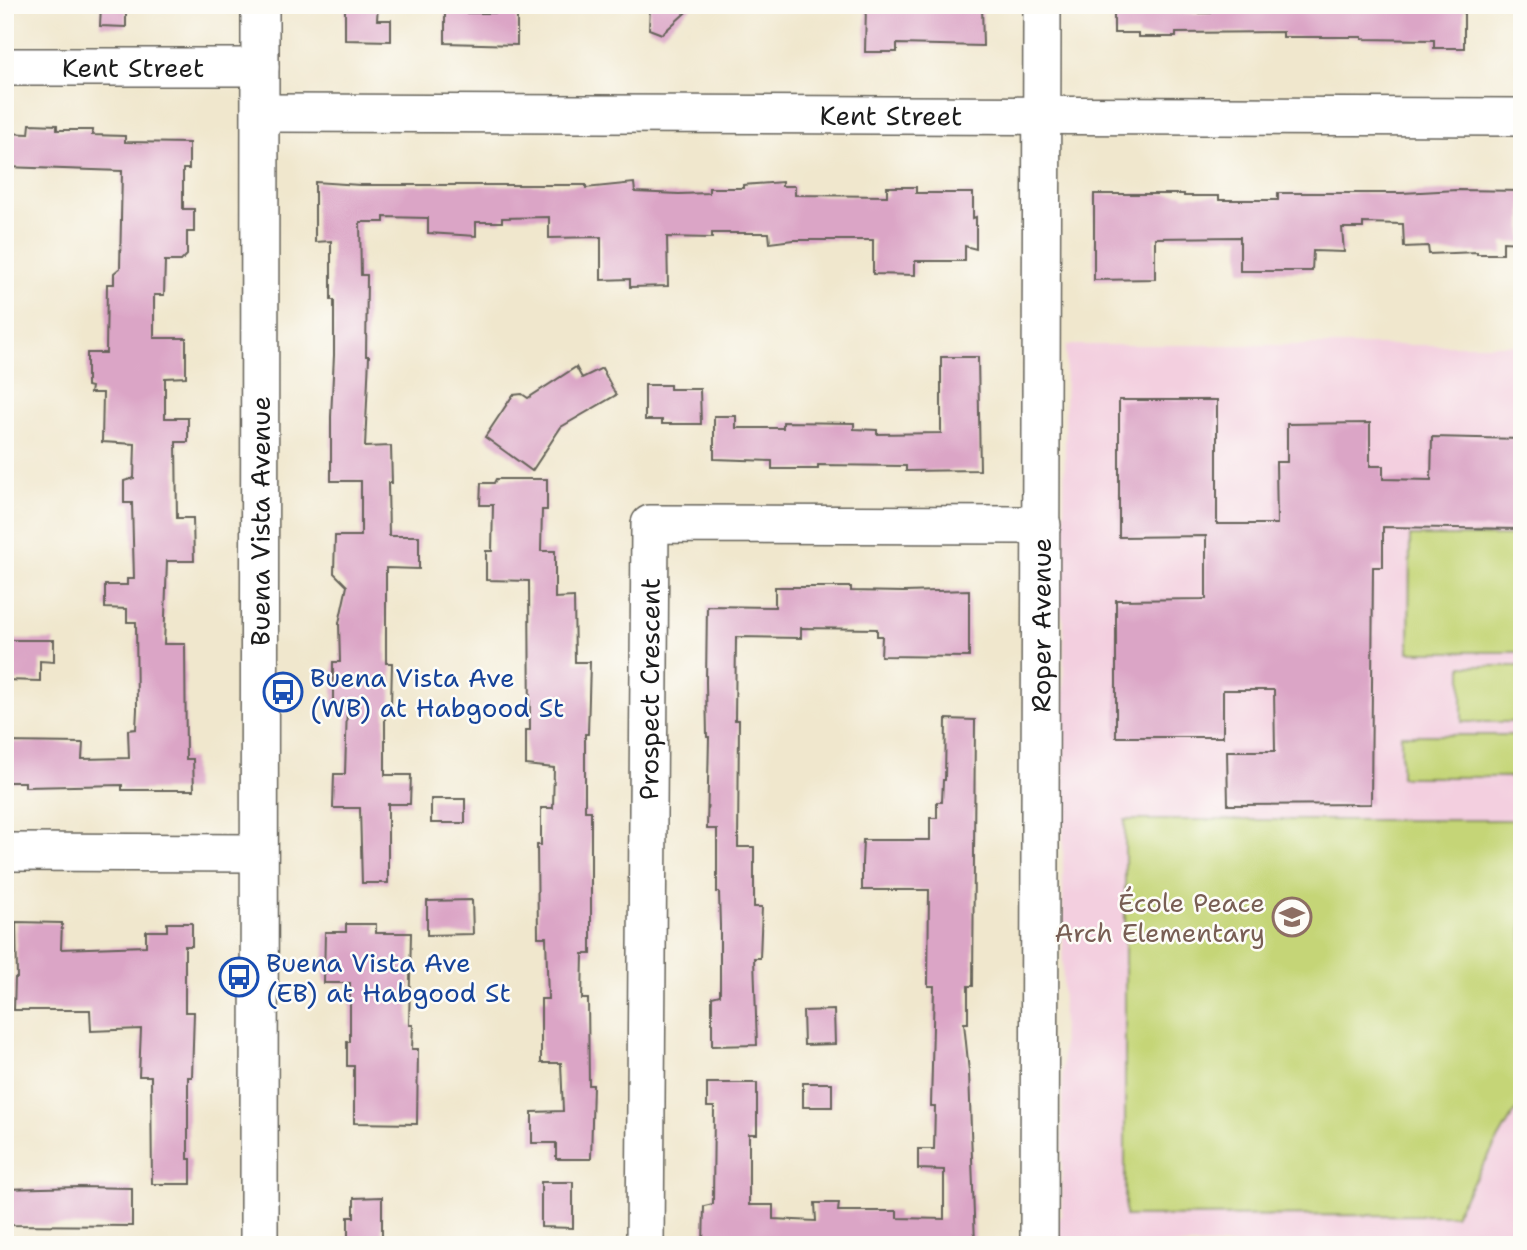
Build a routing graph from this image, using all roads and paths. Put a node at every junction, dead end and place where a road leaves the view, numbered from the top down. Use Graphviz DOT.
graph roads {
  1 [pos="260,5"];
  2 [pos="1042,5"];
  3 [pos="5,67"];
  4 [pos="260,67"];
  5 [pos="261,113"];
  6 [pos="1041,116"];
  7 [pos="1522,117"];
  8 [pos="1042,525"];
  9 [pos="5,852"];
  10 [pos="258,853"];
  11 [pos="258,1245"];
  12 [pos="645,1245"];
  13 [pos="1039,1245"];
  1 -- 4 [label="street, Buena Vista Avenue"];
  2 -- 6 [label="street, Roper Avenue"];
  3 -- 4 [label="street, Kent Street"];
  4 -- 5 [label="street, Buena Vista Avenue"];
  5 -- 6 [label="street, Kent Street"];
  5 -- 10 [label="street, Buena Vista Avenue"];
  6 -- 7 [label="street, Kent Street"];
  6 -- 8 [label="street, Roper Avenue"];
  8 -- 12 [label="street, Prospect Crescent"];
  8 -- 13 [label="street, Roper Avenue"];
  9 -- 10 [label="street"];
  10 -- 11 [label="street, Buena Vista Avenue"];
}
